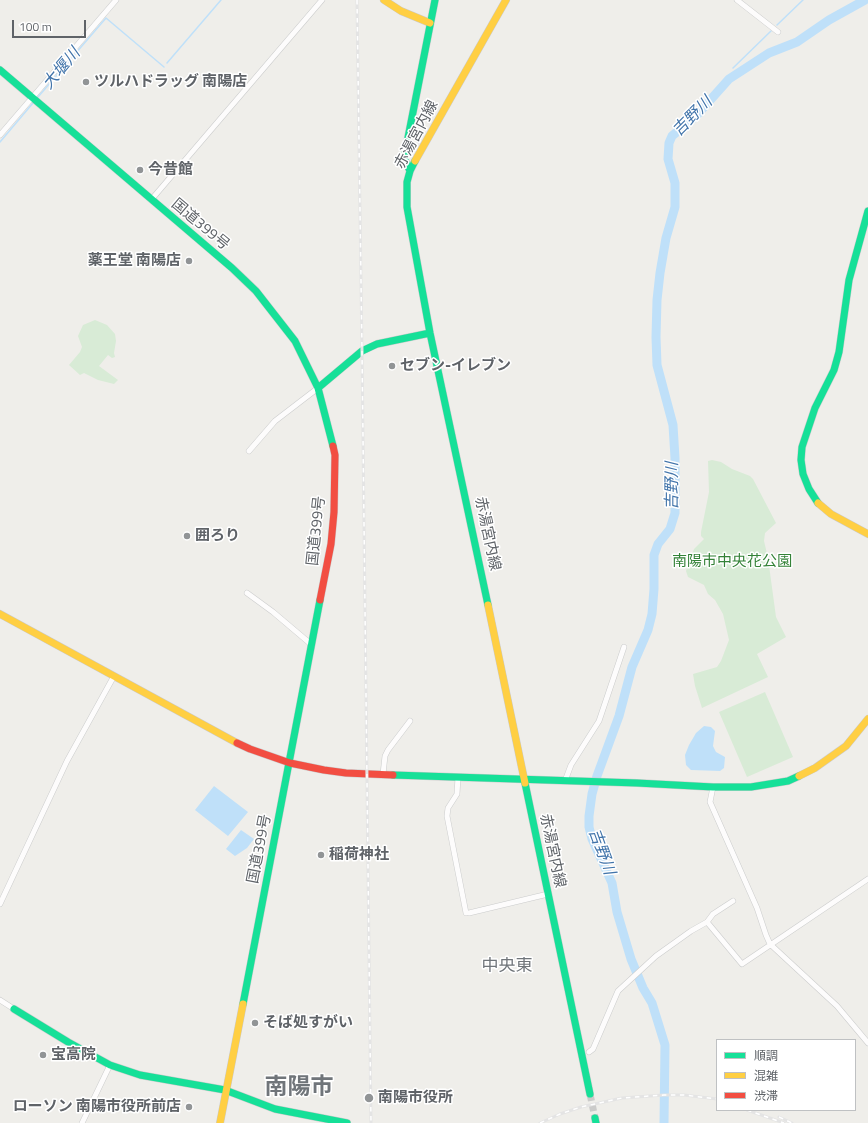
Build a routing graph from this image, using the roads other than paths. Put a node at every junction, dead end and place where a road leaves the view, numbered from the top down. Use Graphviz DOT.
graph roads {
  1 [pos="116,0"];
  2 [pos="322,0"];
  3 [pos="384,0"];
  4 [pos="435,0"];
  5 [pos="506,0"];
  6 [pos="737,0"];
  7 [pos="430,23"];
  8 [pos="778,32"];
  9 [pos="0,70"];
  10 [pos="33,97"];
  11 [pos="0,135"];
  12 [pos="410,171"];
  13 [pos="151,200"];
  14 [pos="868,211"];
  15 [pos="430,333"];
  16 [pos="318,388"];
  17 [pos="248,452"];
  18 [pos="868,534"];
  19 [pos="247,593"];
  20 [pos="0,614"];
  21 [pos="312,645"];
  22 [pos="624,647"];
  23 [pos="114,676"];
  24 [pos="868,719"];
  25 [pos="410,721"];
  26 [pos="290,763"];
  27 [pos="384,774"];
  28 [pos="458,777"];
  29 [pos="524,779"];
  30 [pos="566,781"];
  31 [pos="713,787"];
  32 [pos="868,879"];
  33 [pos="548,894"];
  34 [pos="733,901"];
  35 [pos="0,904"];
  36 [pos="707,922"];
  37 [pos="770,944"];
  38 [pos="0,1000"];
  39 [pos="14,1009"];
  40 [pos="868,1043"];
  41 [pos="589,1052"];
  42 [pos="110,1065"];
  43 [pos="225,1090"];
  44 [pos="590,1094"];
  45 [pos="82,1123"];
  46 [pos="220,1123"];
  47 [pos="347,1123"];
  1 -- 10 [label="street"];
  2 -- 13 [label="street"];
  3 -- 7 [label="main road"];
  4 -- 7 [label="main road"];
  5 -- 12 [label="main road, 赤湯宮内線"];
  6 -- 8 [label="street"];
  7 -- 12 [label="main road"];
  9 -- 10 [label="main road, 国道399号"];
  10 -- 11 [label="street"];
  10 -- 13 [label="main road, 国道399号"];
  12 -- 15 [label="main road, 赤湯宮内線"];
  13 -- 16 [label="main road, 国道399号"];
  14 -- 18 [label="main road"];
  15 -- 16 [label="main road"];
  15 -- 29 [label="main road, 赤湯宮内線"];
  16 -- 17 [label="street"];
  16 -- 21 [label="main road, 国道399号"];
  19 -- 21 [label="street"];
  20 -- 23 [label="main road"];
  21 -- 26 [label="main road, 国道399号"];
  22 -- 30 [label="street"];
  23 -- 26 [label="main road"];
  23 -- 35 [label="street"];
  24 -- 31 [label="main road"];
  25 -- 27 [label="street"];
  26 -- 27 [label="main road"];
  26 -- 43 [label="main road, 国道399号"];
  27 -- 28 [label="main road"];
  28 -- 29 [label="main road"];
  28 -- 33 [label="street"];
  29 -- 30 [label="main road"];
  29 -- 33 [label="main road, 赤湯宮内線"];
  30 -- 31 [label="main road"];
  31 -- 37 [label="street"];
  32 -- 37 [label="street"];
  33 -- 44 [label="main road, 赤湯宮内線"];
  34 -- 36 [label="street"];
  36 -- 37 [label="street"];
  36 -- 41 [label="street"];
  37 -- 40 [label="street"];
  38 -- 39 [label="street"];
  39 -- 42 [label="main road"];
  42 -- 43 [label="main road"];
  42 -- 45 [label="street"];
  43 -- 46 [label="main road, 国道399号"];
  43 -- 47 [label="main road"];
}
